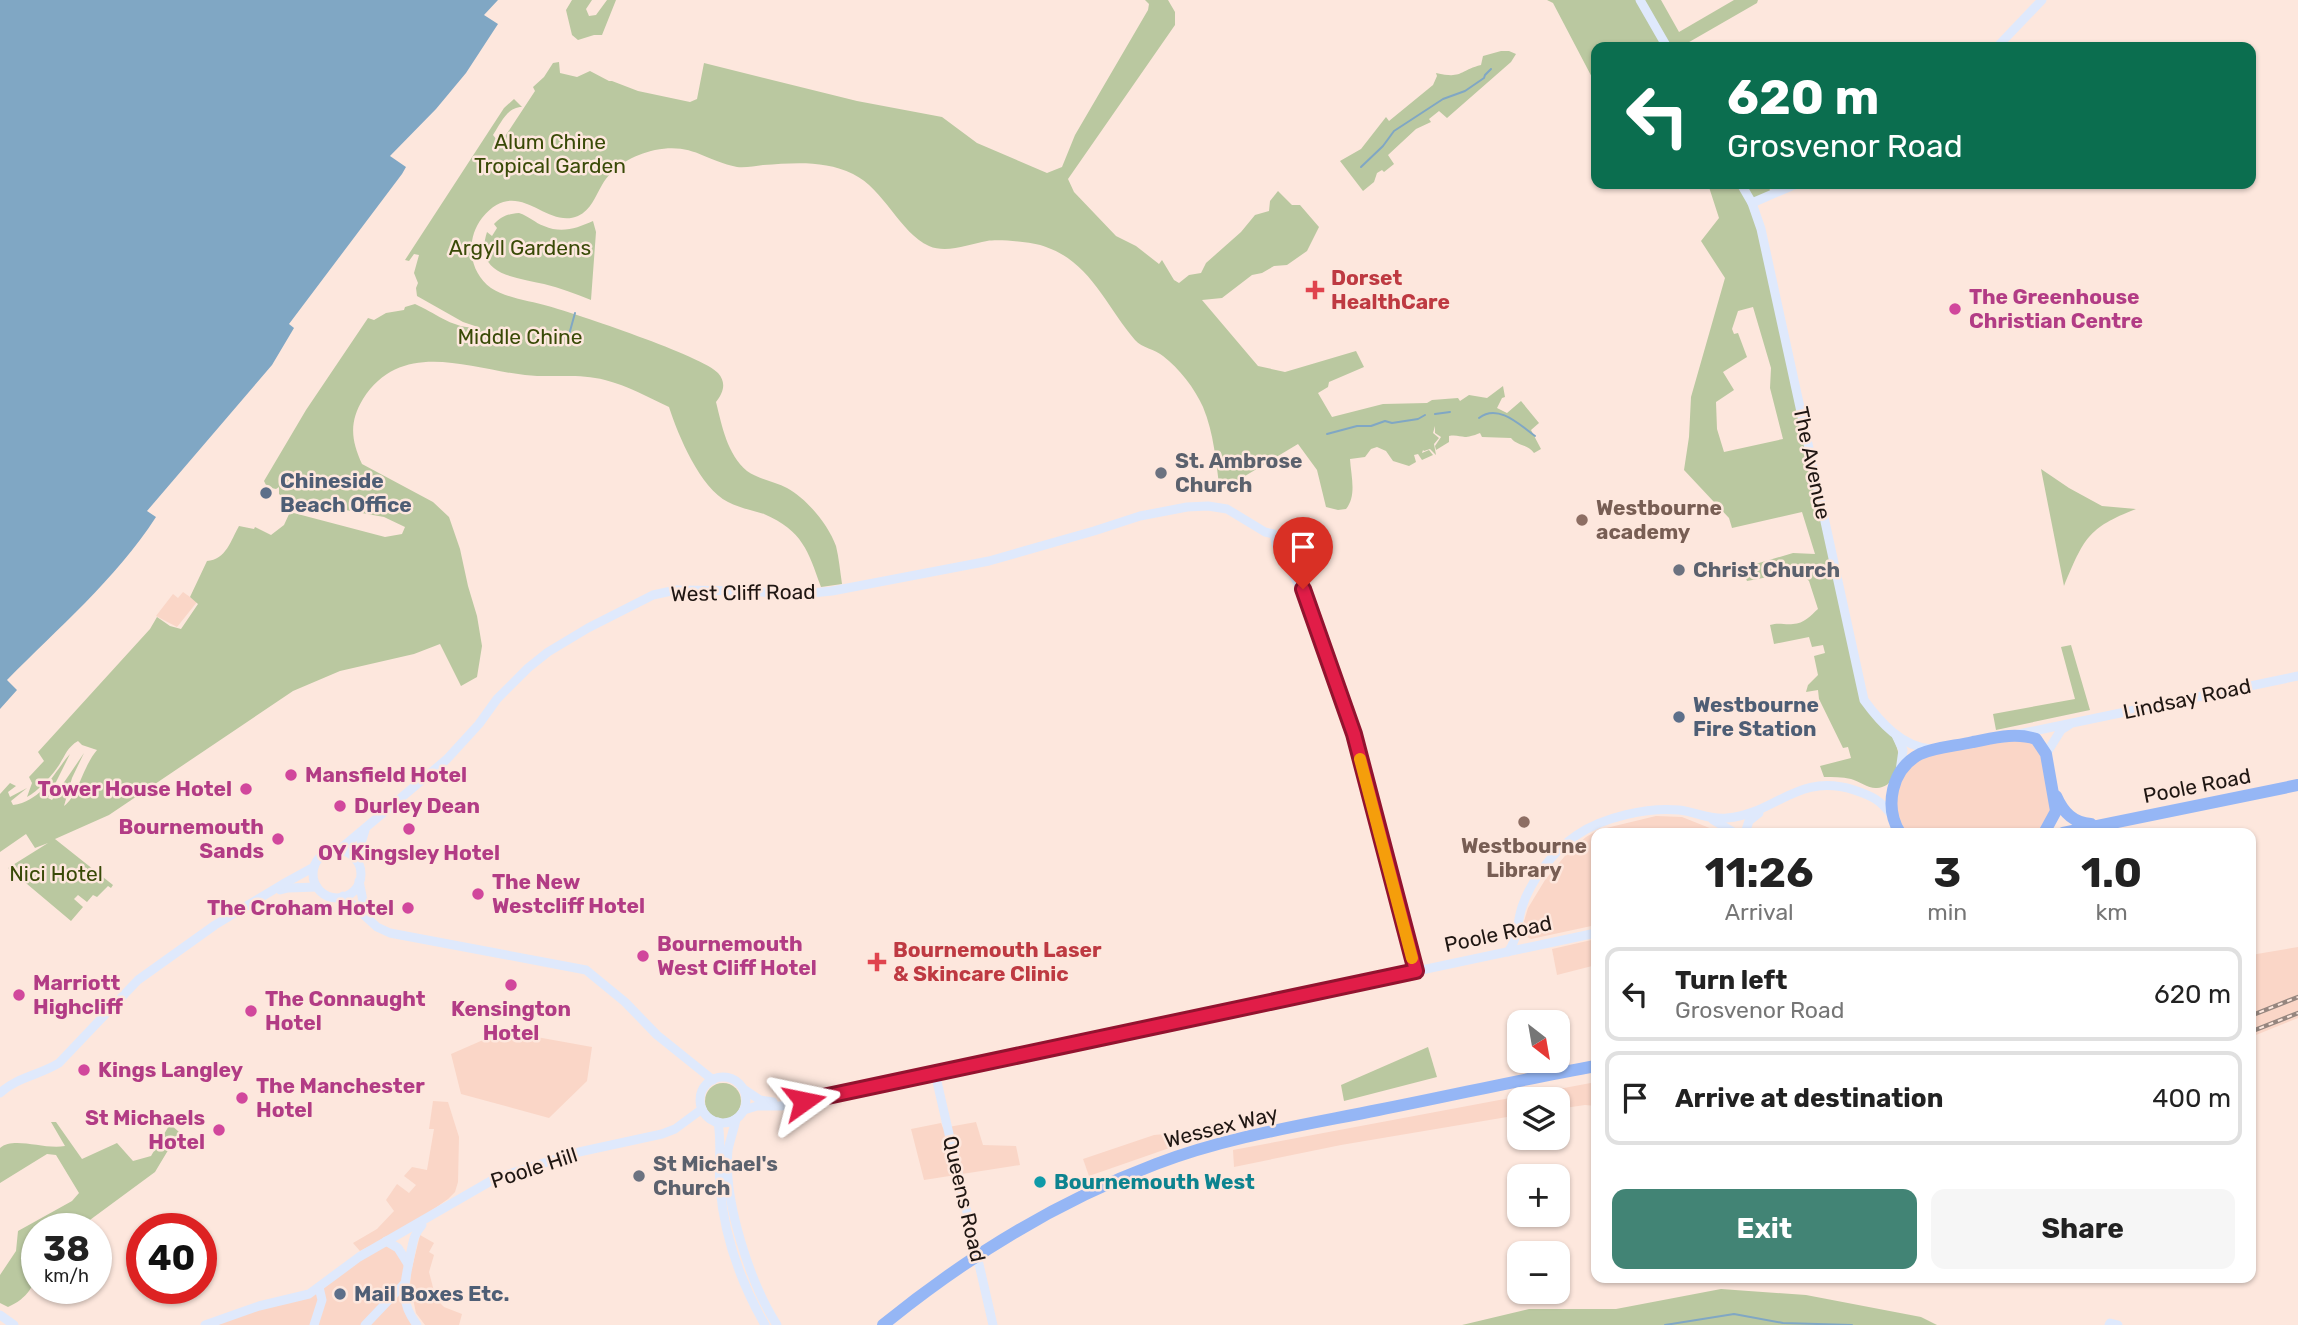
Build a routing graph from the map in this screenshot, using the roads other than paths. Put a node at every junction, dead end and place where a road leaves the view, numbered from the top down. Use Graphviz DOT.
graph roads {
  1 [pos="1640,0"];
  2 [pos="2042,0"];
  3 [pos="1664,42"];
  4 [pos="2002,42"];
  5 [pos="1744,189"];
  6 [pos="1785,189"];
  7 [pos="1752,204"];
  8 [pos="2298,676"];
  9 [pos="2077,722"];
  10 [pos="1895,733"];
  11 [pos="2018,734"];
  12 [pos="1936,749"];
  13 [pos="2046,754"];
  14 [pos="1898,778"];
  15 [pos="2298,785"];
  16 [pos="2053,789"];
  17 [pos="1875,797"];
  18 [pos="1772,804"];
  19 [pos="1892,816"];
  20 [pos="1708,817"];
  21 [pos="2104,825"];
  22 [pos="1727,828"];
  23 [pos="1747,828"];
  24 [pos="1898,828"];
  25 [pos="2047,828"];
  26 [pos="2089,828"];
  27 [pos="365,829"];
  28 [pos="339,850"];
  29 [pos="356,860"];
  30 [pos="314,867"];
  31 [pos="359,881"];
  32 [pos="317,887"];
  33 [pos="262,895"];
  34 [pos="342,896"];
  35 [pos="366,916"];
  36 [pos="1517,927"];
  37 [pos="1591,934"];
  38 [pos="1535,946"];
  39 [pos="1508,952"];
  40 [pos="1416,971"];
  41 [pos="1591,1067"];
  42 [pos="935,1073"];
  43 [pos="713,1080"];
  44 [pos="742,1087"];
  45 [pos="0,1093"];
  46 [pos="792,1103"];
  47 [pos="702,1108"];
  48 [pos="744,1110"];
  49 [pos="736,1119"];
  50 [pos="718,1122"];
  51 [pos="431,1217"];
  52 [pos="402,1234"];
  53 [pos="386,1241"];
  54 [pos="412,1242"];
  55 [pos="405,1259"];
  56 [pos="404,1284"];
  57 [pos="319,1287"];
  58 [pos="0,1315"];
  59 [pos="887,1321"];
  60 [pos="14,1325"];
  61 [pos="205,1325"];
  62 [pos="314,1325"];
  63 [pos="365,1325"];
  64 [pos="417,1325"];
  65 [pos="765,1325"];
  66 [pos="777,1325"];
  67 [pos="876,1325"];
  68 [pos="993,1325"];
  1 -- 3 [label="street"];
  2 -- 4 [label="street"];
  5 -- 7 [label="street, The Avenue"];
  6 -- 7 [label="street"];
  7 -- 10 [label="street, The Avenue"];
  8 -- 9 [label="street, Lindsay Road"];
  9 -- 11 [label="street, Lindsay Road"];
  9 -- 13 [label="street"];
  10 -- 12 [label="street, The Avenue"];
  10 -- 14 [label="street"];
  11 -- 12 [label="highway"];
  11 -- 13 [label="highway"];
  12 -- 14 [label="highway"];
  13 -- 16 [label="highway"];
  14 -- 17 [label="street"];
  14 -- 19 [label="highway"];
  15 -- 21 [label="highway, Poole Road"];
  16 -- 21 [label="highway, Poole Road"];
  16 -- 25 [label="highway"];
  17 -- 18 [label="street"];
  17 -- 19 [label="street"];
  18 -- 20 [label="street"];
  18 -- 23 [label="street"];
  19 -- 24 [label="highway"];
  20 -- 22 [label="street"];
  20 -- 36 [label="street"];
  21 -- 26 [label="highway, Poole Road"];
  27 -- 28 [label="street, West Cliff Road"];
  27 -- 29 [label="street"];
  27 -- 40 [label="street, West Cliff Road"];
  28 -- 29 [label="street"];
  28 -- 30 [label="street"];
  29 -- 31 [label="street"];
  30 -- 32 [label="street"];
  30 -- 33 [label="street"];
  31 -- 34 [label="street"];
  31 -- 35 [label="street"];
  32 -- 33 [label="street"];
  32 -- 34 [label="street"];
  33 -- 45 [label="street"];
  34 -- 35 [label="street"];
  35 -- 43 [label="street"];
  36 -- 38 [label="street"];
  36 -- 39 [label="street"];
  37 -- 38 [label="street, Poole Road"];
  38 -- 39 [label="street, Poole Road"];
  39 -- 40 [label="street, Poole Road"];
  40 -- 42 [label="street, Poole Road"];
  41 -- 59 [label="highway, Wessex Way"];
  42 -- 46 [label="street, Poole Road"];
  42 -- 68 [label="street, Queens Road"];
  43 -- 44 [label="street"];
  43 -- 47 [label="street"];
  44 -- 46 [label="street, Poole Road"];
  44 -- 48 [label="street"];
  46 -- 48 [label="street, Poole Road"];
  47 -- 50 [label="street"];
  47 -- 51 [label="street, Poole Hill"];
  48 -- 49 [label="street"];
  49 -- 50 [label="street"];
  49 -- 66 [label="street"];
  50 -- 65 [label="street"];
  51 -- 52 [label="street, Poole Hill"];
  51 -- 54 [label="street"];
  52 -- 53 [label="street, Poole Hill"];
  52 -- 54 [label="street"];
  52 -- 55 [label="street"];
  53 -- 55 [label="street"];
  53 -- 57 [label="street, Poole Hill"];
  54 -- 55 [label="street"];
  55 -- 56 [label="street"];
  56 -- 63 [label="street"];
  56 -- 64 [label="street"];
  57 -- 61 [label="street, Poole Hill"];
  57 -- 62 [label="street"];
  58 -- 60 [label="street"];
  59 -- 67 [label="highway, Wessex Way"];
}
